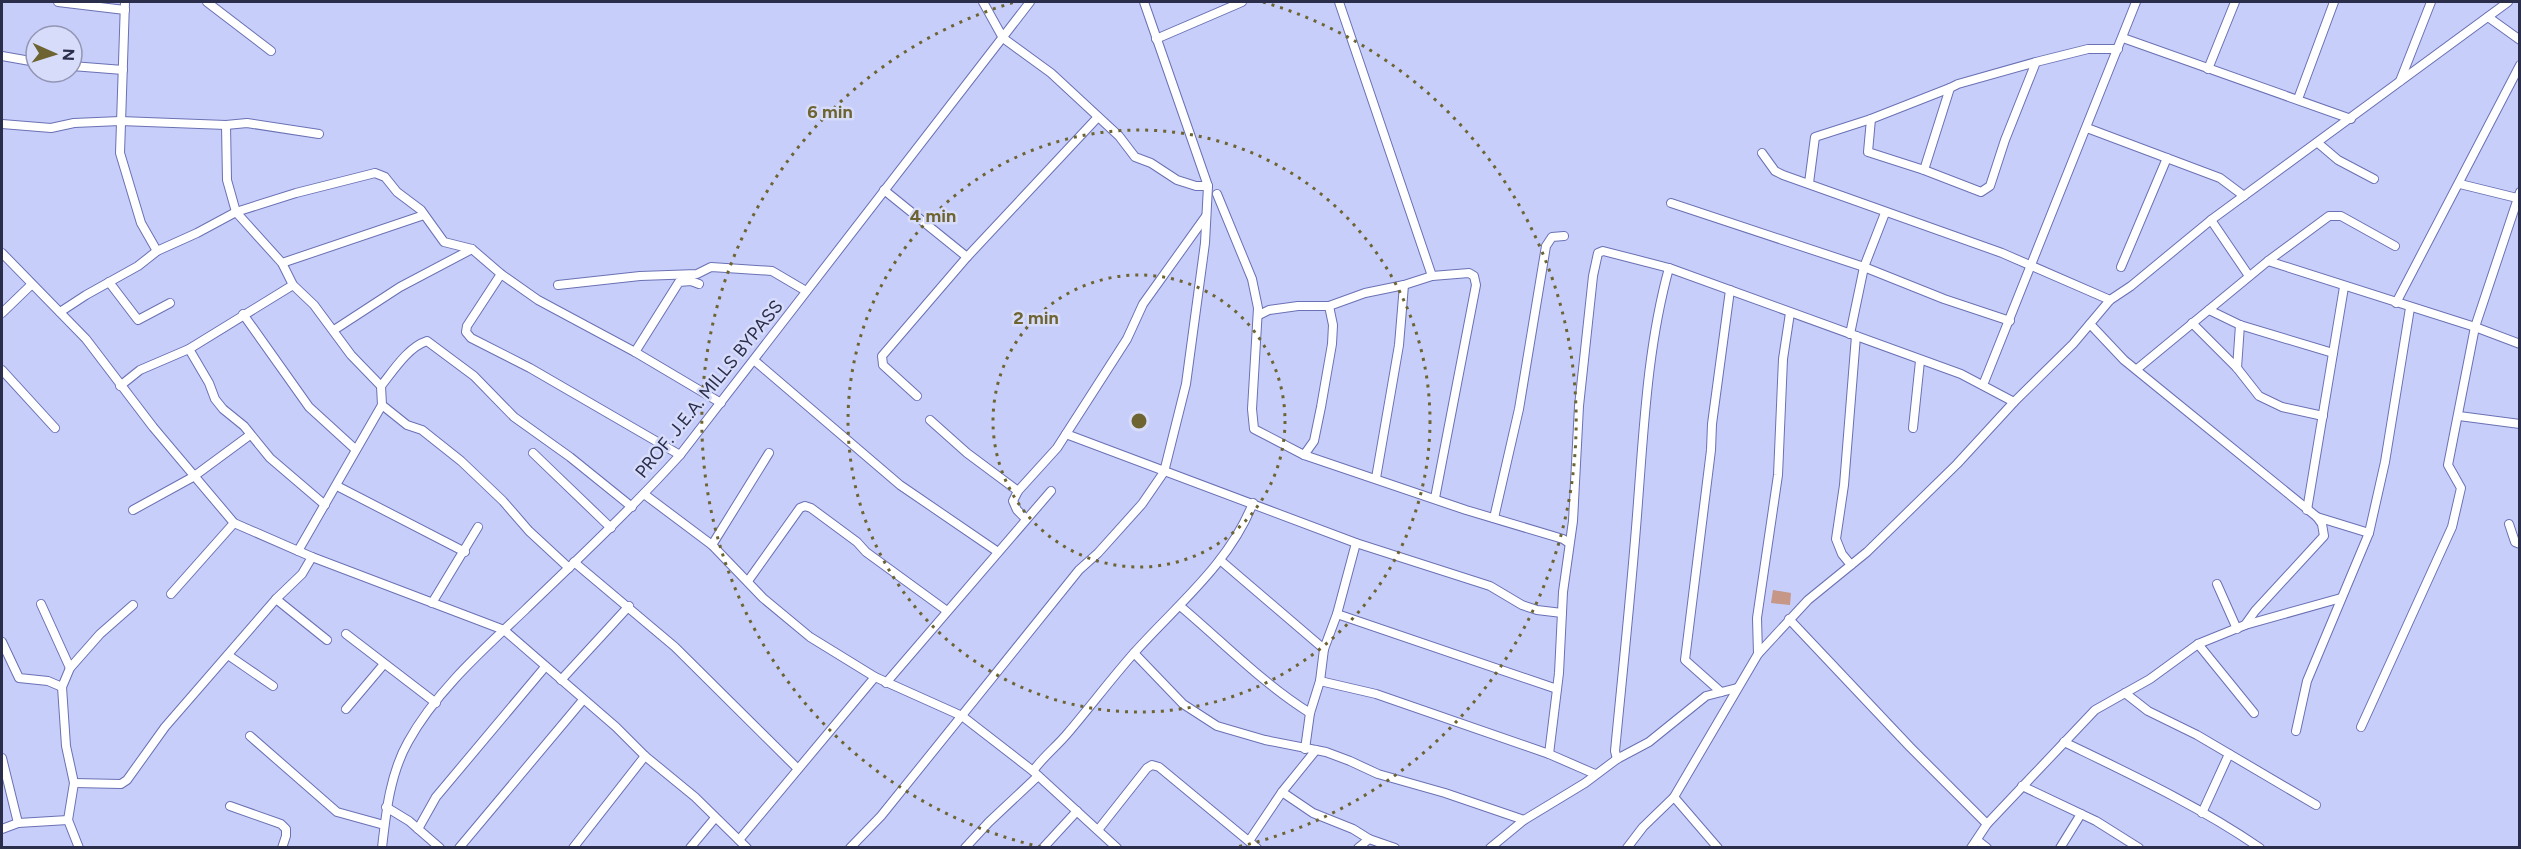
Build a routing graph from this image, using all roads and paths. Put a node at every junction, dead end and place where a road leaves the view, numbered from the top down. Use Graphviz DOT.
graph roads {
  1 [pos="58,2"];
  2 [pos="207,2"];
  3 [pos="982,2"];
  4 [pos="1030,2"];
  5 [pos="1144,2"];
  6 [pos="1242,2"];
  7 [pos="1339,2"];
  8 [pos="2136,2"];
  9 [pos="2235,2"];
  10 [pos="2334,2"];
  11 [pos="2431,2"];
  12 [pos="2508,2"];
  13 [pos="125,6"];
  14 [pos="2488,17"];
  15 [pos="1003,38"];
  16 [pos="2123,38"];
  17 [pos="1155,39"];
  18 [pos="2520,40"];
  19 [pos="2118,49"];
  20 [pos="271,51"];
  21 [pos="2,56"];
  22 [pos="24,60"];
  23 [pos="2036,62"];
  24 [pos="2520,65"];
  25 [pos="84,67"];
  26 [pos="2208,69"];
  27 [pos="123,70"];
  28 [pos="2400,81"];
  29 [pos="1950,88"];
  30 [pos="2298,99"];
  31 [pos="1098,117"];
  32 [pos="1871,119"];
  33 [pos="2351,119"];
  34 [pos="120,122"];
  35 [pos="2,124"];
  36 [pos="226,125"];
  37 [pos="2087,128"];
  38 [pos="320,134"];
  39 [pos="2318,143"];
  40 [pos="1762,153"];
  41 [pos="2167,158"];
  42 [pos="1924,170"];
  43 [pos="2374,179"];
  44 [pos="1809,183"];
  45 [pos="2460,184"];
  46 [pos="1208,186"];
  47 [pos="884,190"];
  48 [pos="1217,194"];
  49 [pos="2518,195"];
  50 [pos="2244,196"];
  51 [pos="1671,203"];
  52 [pos="236,212"];
  53 [pos="1885,213"];
  54 [pos="424,215"];
  55 [pos="1207,215"];
  56 [pos="2211,220"];
  57 [pos="1564,237"];
  58 [pos="2395,246"];
  59 [pos="472,249"];
  60 [pos="157,251"];
  61 [pos="2,253"];
  62 [pos="968,257"];
  63 [pos="2268,261"];
  64 [pos="282,263"];
  65 [pos="2031,265"];
  66 [pos="1864,267"];
  67 [pos="2121,267"];
  68 [pos="1669,268"];
  69 [pos="501,274"];
  70 [pos="1432,276"];
  71 [pos="2249,276"];
  72 [pos="109,282"];
  73 [pos="699,284"];
  74 [pos="31,285"];
  75 [pos="293,285"];
  76 [pos="558,285"];
  77 [pos="1404,285"];
  78 [pos="2344,287"];
  79 [pos="1730,290"];
  80 [pos="806,291"];
  81 [pos="2110,300"];
  82 [pos="171,303"];
  83 [pos="2396,303"];
  84 [pos="1329,306"];
  85 [pos="2410,308"];
  86 [pos="2209,310"];
  87 [pos="60,312"];
  88 [pos="2,313"];
  89 [pos="1790,313"];
  90 [pos="243,314"];
  91 [pos="1259,315"];
  92 [pos="2010,321"];
  93 [pos="2193,323"];
  94 [pos="2090,324"];
  95 [pos="2240,325"];
  96 [pos="2475,327"];
  97 [pos="334,330"];
  98 [pos="1853,335"];
  99 [pos="2520,344"];
  100 [pos="189,349"];
  101 [pos="635,352"];
  102 [pos="2332,352"];
  103 [pos="755,360"];
  104 [pos="1920,361"];
  105 [pos="2237,368"];
  106 [pos="2137,369"];
  107 [pos="2,370"];
  108 [pos="120,386"];
  109 [pos="381,386"];
  110 [pos="1983,386"];
  111 [pos="917,396"];
  112 [pos="2014,402"];
  113 [pos="721,403"];
  114 [pos="382,405"];
  115 [pos="2323,416"];
  116 [pos="2459,416"];
  117 [pos="930,420"];
  118 [pos="2520,424"];
  119 [pos="55,428"];
  120 [pos="1913,428"];
  121 [pos="1066,434"];
  122 [pos="250,435"];
  123 [pos="355,449"];
  124 [pos="534,453"];
  125 [pos="769,453"];
  126 [pos="680,455"];
  127 [pos="1304,455"];
  128 [pos="1164,472"];
  129 [pos="192,477"];
  130 [pos="1376,478"];
  131 [pos="337,486"];
  132 [pos="1018,491"];
  133 [pos="1051,491"];
  134 [pos="644,494"];
  135 [pos="1435,498"];
  136 [pos="1253,503"];
  137 [pos="325,505"];
  138 [pos="632,507"];
  139 [pos="133,510"];
  140 [pos="2307,510"];
  141 [pos="2317,517"];
  142 [pos="1494,518"];
  143 [pos="1026,519"];
  144 [pos="234,524"];
  145 [pos="2509,524"];
  146 [pos="478,527"];
  147 [pos="611,528"];
  148 [pos="2369,532"];
  149 [pos="1356,543"];
  150 [pos="1569,543"];
  151 [pos="2520,544"];
  152 [pos="712,545"];
  153 [pos="298,551"];
  154 [pos="465,552"];
  155 [pos="998,552"];
  156 [pos="312,557"];
  157 [pos="1220,560"];
  158 [pos="572,565"];
  159 [pos="1851,565"];
  160 [pos="748,581"];
  161 [pos="2217,584"];
  162 [pos="171,594"];
  163 [pos="2341,598"];
  164 [pos="276,599"];
  165 [pos="432,603"];
  166 [pos="40,604"];
  167 [pos="133,605"];
  168 [pos="629,606"];
  169 [pos="1180,606"];
  170 [pos="947,610"];
  171 [pos="1562,612"];
  172 [pos="1337,614"];
  173 [pos="1789,619"];
  174 [pos="2246,625"];
  175 [pos="2237,629"];
  176 [pos="504,630"];
  177 [pos="346,634"];
  178 [pos="327,640"];
  179 [pos="2,642"];
  180 [pos="2198,644"];
  181 [pos="1324,649"];
  182 [pos="1134,653"];
  183 [pos="1758,654"];
  184 [pos="228,655"];
  185 [pos="384,664"];
  186 [pos="545,667"];
  187 [pos="70,668"];
  188 [pos="875,677"];
  189 [pos="561,681"];
  190 [pos="1320,681"];
  191 [pos="886,683"];
  192 [pos="273,686"];
  193 [pos="62,687"];
  194 [pos="1737,688"];
  195 [pos="1557,689"];
  196 [pos="1721,692"];
  197 [pos="2126,693"];
  198 [pos="583,700"];
  199 [pos="436,702"];
  200 [pos="346,709"];
  201 [pos="1310,713"];
  202 [pos="2254,713"];
  203 [pos="962,716"];
  204 [pos="2361,727"];
  205 [pos="2296,731"];
  206 [pos="250,736"];
  207 [pos="2064,742"];
  208 [pos="1305,749"];
  209 [pos="1316,750"];
  210 [pos="1549,754"];
  211 [pos="2229,754"];
  212 [pos="645,756"];
  213 [pos="2,758"];
  214 [pos="1617,759"];
  215 [pos="798,769"];
  216 [pos="1036,774"];
  217 [pos="1595,774"];
  218 [pos="74,783"];
  219 [pos="2022,786"];
  220 [pos="1281,792"];
  221 [pos="1674,797"];
  222 [pos="2316,805"];
  223 [pos="230,806"];
  224 [pos="386,807"];
  225 [pos="1077,811"];
  226 [pos="2202,813"];
  227 [pos="2081,814"];
  228 [pos="715,818"];
  229 [pos="68,820"];
  230 [pos="1524,820"];
  231 [pos="18,823"];
  232 [pos="1987,824"];
  233 [pos="384,825"];
  234 [pos="2,829"];
  235 [pos="418,829"];
  236 [pos="1098,830"];
  237 [pos="1369,839"];
  238 [pos="738,840"];
  239 [pos="1249,841"];
  240 [pos="1978,841"];
  241 [pos="78,848"];
  242 [pos="282,848"];
  243 [pos="382,848"];
  244 [pos="440,848"];
  245 [pos="459,848"];
  246 [pos="573,848"];
  247 [pos="690,848"];
  248 [pos="747,848"];
  249 [pos="850,848"];
  250 [pos="965,848"];
  251 [pos="1043,848"];
  252 [pos="1117,848"];
  253 [pos="1257,848"];
  254 [pos="1358,848"];
  255 [pos="1395,848"];
  256 [pos="1490,848"];
  257 [pos="1627,848"];
  258 [pos="1719,848"];
  259 [pos="1971,848"];
  260 [pos="1987,848"];
  261 [pos="2060,848"];
  262 [pos="2139,848"];
  263 [pos="2260,848"];
  1 -- 13 [label="street"];
  2 -- 20 [label="street"];
  3 -- 15 [label="street"];
  4 -- 15 [label="street, PROF. J.E.A. MILLS BYPASS"];
  5 -- 17 [label="street"];
  6 -- 17 [label="street"];
  7 -- 70 [label="street"];
  8 -- 16 [label="street"];
  9 -- 26 [label="street"];
  10 -- 30 [label="street"];
  11 -- 28 [label="street"];
  12 -- 14 [label="street"];
  13 -- 27 [label="street"];
  14 -- 18 [label="street"];
  14 -- 28 [label="street"];
  15 -- 31 [label="street"];
  15 -- 47 [label="street, PROF. J.E.A. MILLS BYPASS"];
  16 -- 19 [label="street"];
  16 -- 26 [label="street"];
  17 -- 46 [label="street"];
  19 -- 23 [label="street"];
  19 -- 37 [label="street"];
  21 -- 22 [label="street"];
  23 -- 29 [label="street"];
  23 -- 42 [label="street"];
  24 -- 45 [label="street"];
  25 -- 27 [label="street"];
  26 -- 30 [label="street"];
  27 -- 34 [label="street"];
  28 -- 33 [label="street"];
  29 -- 32 [label="street"];
  29 -- 42 [label="street"];
  30 -- 33 [label="street"];
  31 -- 46 [label="street"];
  31 -- 62 [label="street"];
  32 -- 42 [label="street"];
  32 -- 44 [label="street"];
  33 -- 39 [label="street"];
  34 -- 35 [label="street"];
  34 -- 36 [label="street"];
  34 -- 60 [label="street"];
  36 -- 38 [label="street"];
  36 -- 52 [label="street"];
  37 -- 41 [label="street"];
  37 -- 65 [label="street"];
  39 -- 43 [label="street"];
  39 -- 50 [label="street"];
  40 -- 44 [label="street"];
  41 -- 50 [label="street"];
  41 -- 67 [label="street"];
  44 -- 53 [label="street"];
  45 -- 49 [label="street"];
  45 -- 83 [label="street"];
  46 -- 55 [label="street"];
  47 -- 62 [label="street"];
  47 -- 80 [label="street, PROF. J.E.A. MILLS BYPASS"];
  48 -- 91 [label="street"];
  49 -- 96 [label="street"];
  50 -- 56 [label="street"];
  51 -- 66 [label="street"];
  52 -- 54 [label="street"];
  52 -- 60 [label="street"];
  52 -- 64 [label="street"];
  53 -- 65 [label="street"];
  53 -- 66 [label="street"];
  54 -- 59 [label="street"];
  54 -- 64 [label="street"];
  55 -- 121 [label="street"];
  55 -- 128 [label="street"];
  56 -- 71 [label="street"];
  56 -- 81 [label="street"];
  57 -- 142 [label="street"];
  58 -- 63 [label="street"];
  59 -- 69 [label="street"];
  59 -- 97 [label="street"];
  60 -- 72 [label="street"];
  61 -- 74 [label="street"];
  62 -- 111 [label="street"];
  63 -- 71 [label="street"];
  63 -- 78 [label="street"];
  64 -- 75 [label="street"];
  65 -- 81 [label="street"];
  65 -- 92 [label="street"];
  66 -- 92 [label="street"];
  66 -- 98 [label="street"];
  68 -- 79 [label="street"];
  68 -- 150 [label="street"];
  68 -- 214 [label="street"];
  69 -- 101 [label="street"];
  69 -- 126 [label="street"];
  70 -- 77 [label="street"];
  70 -- 135 [label="street"];
  71 -- 86 [label="street"];
  72 -- 82 [label="street"];
  72 -- 87 [label="street"];
  73 -- 101 [label="street"];
  74 -- 87 [label="street"];
  74 -- 88 [label="street"];
  75 -- 90 [label="street"];
  75 -- 97 [label="street"];
  76 -- 80 [label="street"];
  77 -- 84 [label="street"];
  77 -- 130 [label="street"];
  78 -- 83 [label="street"];
  78 -- 102 [label="street"];
  79 -- 89 [label="street"];
  79 -- 196 [label="street"];
  80 -- 103 [label="street, PROF. J.E.A. MILLS BYPASS"];
  81 -- 94 [label="street"];
  83 -- 85 [label="street"];
  84 -- 91 [label="street"];
  84 -- 127 [label="street"];
  85 -- 96 [label="street"];
  85 -- 148 [label="street"];
  86 -- 93 [label="street"];
  86 -- 95 [label="street"];
  87 -- 108 [label="street"];
  89 -- 98 [label="street"];
  89 -- 183 [label="street"];
  90 -- 100 [label="street"];
  90 -- 123 [label="street"];
  91 -- 127 [label="street"];
  92 -- 110 [label="street"];
  93 -- 105 [label="street"];
  93 -- 106 [label="street"];
  94 -- 106 [label="street"];
  94 -- 112 [label="street"];
  95 -- 102 [label="street"];
  95 -- 105 [label="street"];
  96 -- 99 [label="street"];
  96 -- 116 [label="street"];
  97 -- 109 [label="street"];
  98 -- 104 [label="street"];
  98 -- 159 [label="street"];
  100 -- 108 [label="street"];
  100 -- 122 [label="street"];
  101 -- 113 [label="street"];
  102 -- 115 [label="street"];
  103 -- 113 [label="street, PROF. J.E.A. MILLS BYPASS"];
  103 -- 155 [label="street"];
  104 -- 110 [label="street"];
  104 -- 120 [label="street"];
  105 -- 115 [label="street"];
  106 -- 140 [label="street"];
  107 -- 119 [label="street"];
  108 -- 129 [label="street"];
  109 -- 114 [label="street"];
  109 -- 138 [label="street"];
  110 -- 112 [label="street"];
  112 -- 159 [label="street"];
  113 -- 126 [label="street, PROF. J.E.A. MILLS BYPASS"];
  114 -- 123 [label="street"];
  114 -- 158 [label="street"];
  115 -- 140 [label="street"];
  116 -- 118 [label="street"];
  116 -- 204 [label="street"];
  117 -- 132 [label="street"];
  121 -- 128 [label="street"];
  121 -- 132 [label="street"];
  122 -- 129 [label="street"];
  122 -- 137 [label="street"];
  123 -- 131 [label="street"];
  124 -- 147 [label="street"];
  125 -- 152 [label="street"];
  126 -- 134 [label="street, PROF. J.E.A. MILLS BYPASS"];
  127 -- 130 [label="street"];
  128 -- 136 [label="street"];
  128 -- 203 [label="street"];
  129 -- 139 [label="street"];
  129 -- 144 [label="street"];
  130 -- 135 [label="street"];
  131 -- 137 [label="street"];
  131 -- 154 [label="street"];
  132 -- 143 [label="street"];
  133 -- 143 [label="street"];
  134 -- 138 [label="street, PROF. J.E.A. MILLS BYPASS"];
  134 -- 152 [label="street"];
  135 -- 142 [label="street"];
  136 -- 149 [label="street"];
  136 -- 157 [label="street"];
  137 -- 153 [label="street"];
  138 -- 147 [label="street, PROF. J.E.A. MILLS BYPASS"];
  140 -- 141 [label="street"];
  141 -- 148 [label="street"];
  141 -- 174 [label="street"];
  142 -- 150 [label="street"];
  143 -- 155 [label="street"];
  144 -- 153 [label="street"];
  144 -- 162 [label="street"];
  145 -- 151 [label="street"];
  146 -- 154 [label="street"];
  147 -- 158 [label="street, PROF. J.E.A. MILLS BYPASS"];
  148 -- 163 [label="street"];
  149 -- 171 [label="street"];
  149 -- 172 [label="street"];
  150 -- 171 [label="street"];
  152 -- 160 [label="street"];
  153 -- 156 [label="street"];
  154 -- 165 [label="street"];
  155 -- 170 [label="street"];
  156 -- 164 [label="street"];
  156 -- 165 [label="street"];
  157 -- 169 [label="street"];
  157 -- 181 [label="street"];
  158 -- 168 [label="street"];
  158 -- 176 [label="street, PROF. J.E.A. MILLS BYPASS"];
  159 -- 173 [label="street"];
  160 -- 170 [label="street"];
  160 -- 188 [label="street"];
  161 -- 175 [label="street"];
  163 -- 174 [label="street"];
  163 -- 205 [label="street"];
  164 -- 178 [label="street"];
  164 -- 184 [label="street"];
  165 -- 176 [label="street"];
  166 -- 187 [label="street"];
  167 -- 187 [label="street"];
  168 -- 189 [label="street"];
  168 -- 215 [label="street"];
  169 -- 182 [label="street"];
  169 -- 201 [label="street"];
  170 -- 191 [label="street"];
  171 -- 195 [label="street"];
  172 -- 181 [label="street"];
  172 -- 195 [label="street"];
  173 -- 183 [label="street"];
  173 -- 232 [label="street"];
  174 -- 175 [label="street"];
  175 -- 180 [label="street"];
  176 -- 186 [label="street"];
  176 -- 199 [label="street, PROF. J.E.A. MILLS BYPASS"];
  177 -- 185 [label="street"];
  179 -- 193 [label="street"];
  180 -- 197 [label="street"];
  180 -- 202 [label="street"];
  181 -- 190 [label="street"];
  182 -- 208 [label="street"];
  182 -- 216 [label="street"];
  183 -- 194 [label="street"];
  184 -- 192 [label="street"];
  184 -- 218 [label="street"];
  185 -- 199 [label="street"];
  185 -- 200 [label="street"];
  186 -- 189 [label="street"];
  186 -- 235 [label="street"];
  187 -- 193 [label="street"];
  188 -- 191 [label="street"];
  188 -- 215 [label="street"];
  189 -- 198 [label="street"];
  190 -- 201 [label="street"];
  190 -- 210 [label="street"];
  191 -- 203 [label="street"];
  193 -- 218 [label="street"];
  194 -- 196 [label="street"];
  194 -- 221 [label="street"];
  195 -- 210 [label="street"];
  196 -- 214 [label="street"];
  197 -- 207 [label="street"];
  197 -- 211 [label="street"];
  198 -- 212 [label="street"];
  198 -- 245 [label="street"];
  199 -- 224 [label="street, PROF. J.E.A. MILLS BYPASS"];
  201 -- 208 [label="street"];
  203 -- 216 [label="street"];
  203 -- 249 [label="street"];
  206 -- 233 [label="street"];
  207 -- 219 [label="street"];
  207 -- 226 [label="street"];
  208 -- 209 [label="street"];
  209 -- 220 [label="street"];
  209 -- 230 [label="street"];
  210 -- 217 [label="street"];
  211 -- 222 [label="street"];
  211 -- 226 [label="street"];
  212 -- 228 [label="street"];
  212 -- 246 [label="street"];
  213 -- 231 [label="street"];
  214 -- 217 [label="street"];
  215 -- 238 [label="street"];
  216 -- 225 [label="street"];
  216 -- 250 [label="street"];
  217 -- 230 [label="street"];
  218 -- 229 [label="street"];
  219 -- 227 [label="street"];
  219 -- 232 [label="street"];
  220 -- 237 [label="street"];
  220 -- 239 [label="street"];
  221 -- 257 [label="street"];
  221 -- 258 [label="street"];
  223 -- 242 [label="street"];
  224 -- 233 [label="street, PROF. J.E.A. MILLS BYPASS"];
  224 -- 235 [label="street"];
  225 -- 236 [label="street"];
  225 -- 251 [label="street"];
  226 -- 263 [label="street"];
  227 -- 261 [label="street"];
  227 -- 262 [label="street"];
  228 -- 238 [label="street"];
  228 -- 247 [label="street"];
  229 -- 231 [label="street"];
  229 -- 241 [label="street"];
  230 -- 256 [label="street"];
  231 -- 234 [label="street"];
  232 -- 240 [label="street"];
  233 -- 243 [label="street, PROF. J.E.A. MILLS BYPASS"];
  235 -- 244 [label="street"];
  236 -- 239 [label="street"];
  236 -- 252 [label="street"];
  237 -- 254 [label="street"];
  237 -- 255 [label="street"];
  238 -- 248 [label="street"];
  239 -- 253 [label="street"];
  240 -- 259 [label="street"];
  240 -- 260 [label="street"];
}
